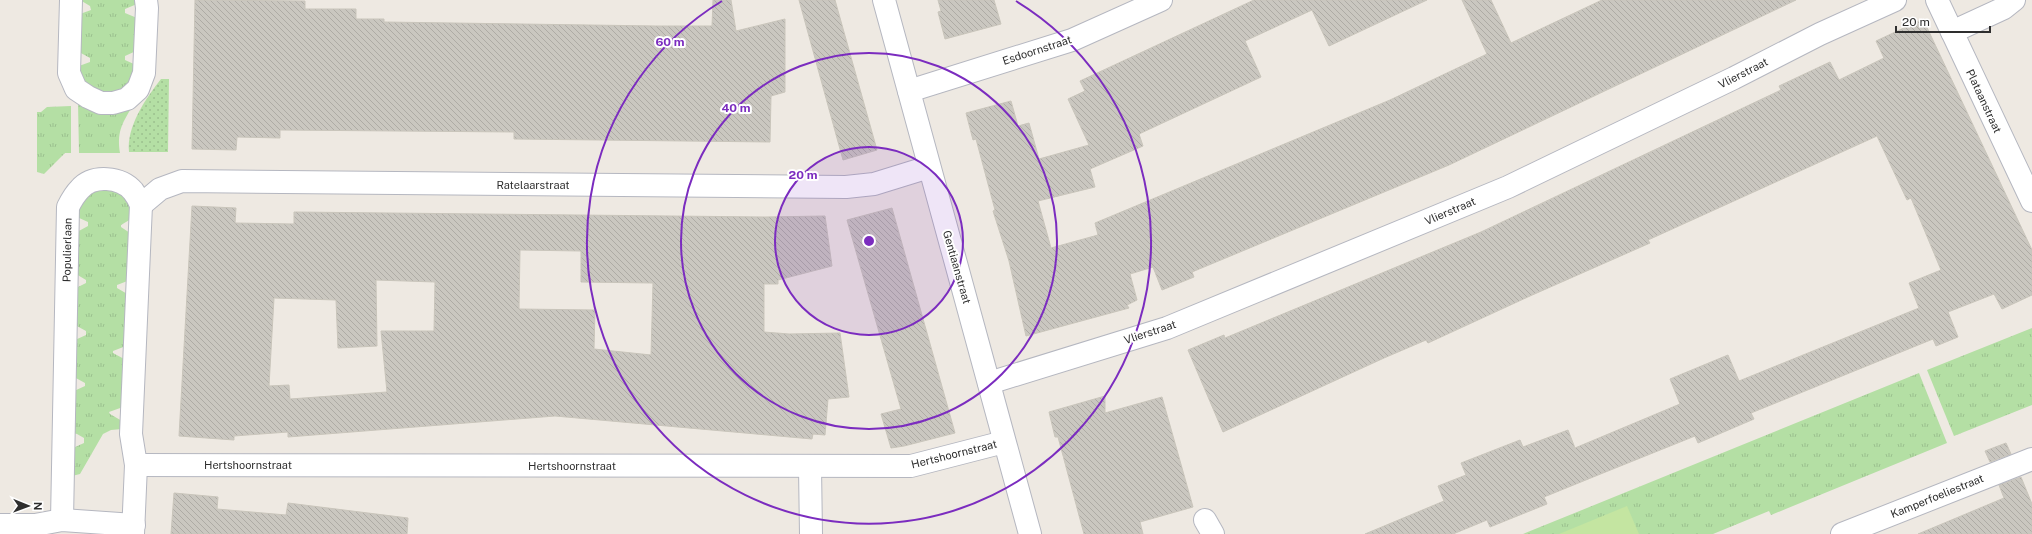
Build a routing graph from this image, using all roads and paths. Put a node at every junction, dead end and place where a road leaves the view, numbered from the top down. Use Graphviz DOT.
graph roads {
  1 [pos="71,0"];
  2 [pos="146,0"];
  3 [pos="884,0"];
  4 [pos="1161,0"];
  5 [pos="1895,0"];
  6 [pos="1937,0"];
  7 [pos="2014,0"];
  8 [pos="1952,32"];
  9 [pos="909,91"];
  10 [pos="929,167"];
  11 [pos="2032,201"];
  12 [pos="141,205"];
  13 [pos="989,383"];
  14 [pos="1004,442"];
  15 [pos="2032,458"];
  16 [pos="136,465"];
  17 [pos="810,467"];
  18 [pos="62,520"];
  19 [pos="0,525"];
  20 [pos="133,529"];
  21 [pos="811,534"];
  22 [pos="1030,534"];
  23 [pos="1842,534"];
  1 -- 2 [label="street"];
  3 -- 9 [label="street, Gentiaanstraat"];
  4 -- 9 [label="street, Esdoornstraat"];
  5 -- 13 [label="street, Vlierstraat"];
  6 -- 8 [label="street, Plataanstraat"];
  7 -- 8 [label="street"];
  8 -- 11 [label="street, Plataanstraat"];
  9 -- 10 [label="street, Gentiaanstraat"];
  10 -- 12 [label="street, Ratelaarstraat"];
  10 -- 13 [label="street, Gentiaanstraat"];
  12 -- 16 [label="street"];
  12 -- 18 [label="street, Populierlaan"];
  13 -- 14 [label="street, Gentiaanstraat"];
  14 -- 17 [label="street, Hertshoornstraat"];
  14 -- 22 [label="street, Gentiaanstraat"];
  15 -- 23 [label="street, Kamperfoeliestraat"];
  16 -- 17 [label="street, Hertshoornstraat"];
  16 -- 20 [label="street"];
  17 -- 21 [label="street"];
  18 -- 19 [label="street"];
  18 -- 20 [label="street"];
}
